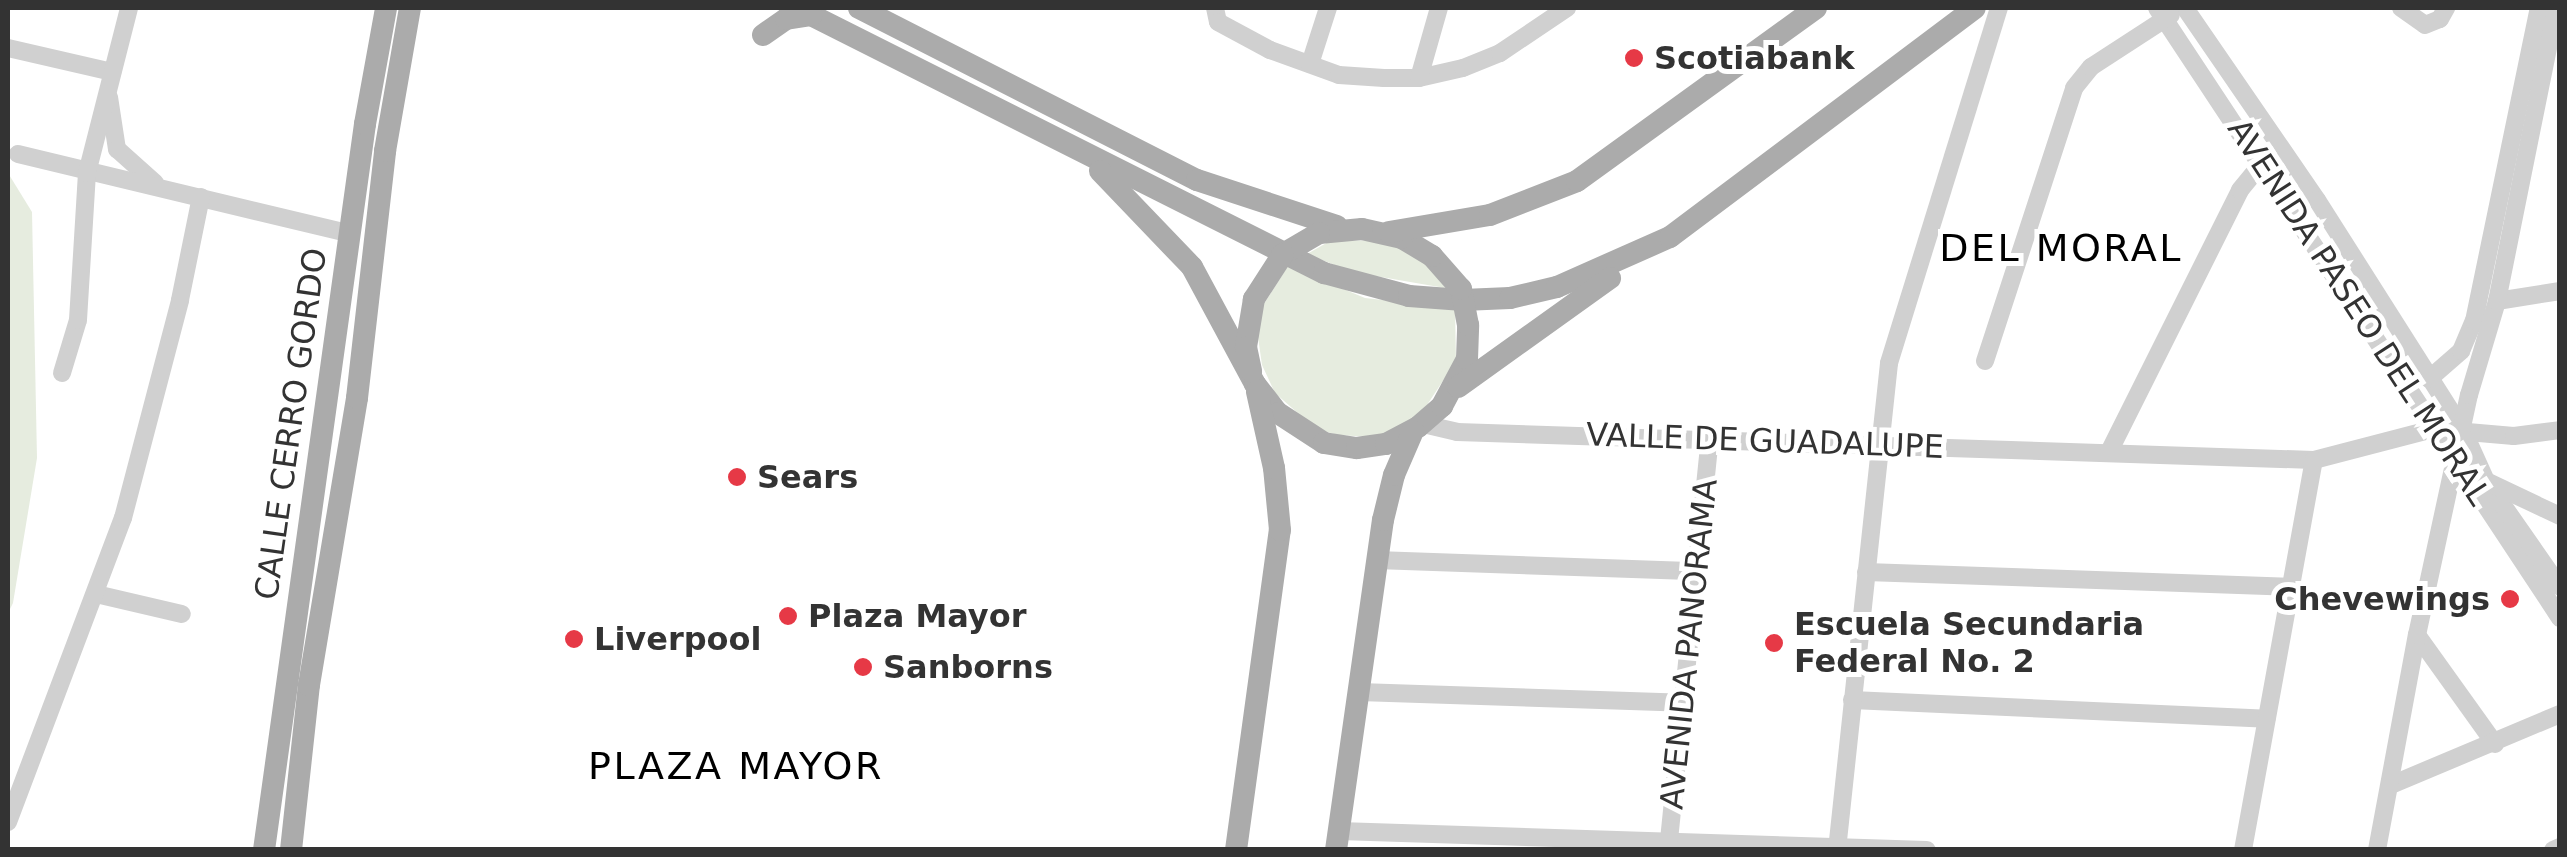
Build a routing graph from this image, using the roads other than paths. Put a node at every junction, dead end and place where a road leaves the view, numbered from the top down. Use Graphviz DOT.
graph roads {
  1 [pos="130,8"];
  2 [pos="386,8"];
  3 [pos="410,8"];
  4 [pos="859,8"];
  5 [pos="1215,8"];
  6 [pos="1328,8"];
  7 [pos="1439,8"];
  8 [pos="1566,8"];
  9 [pos="1816,8"];
  10 [pos="1975,8"];
  11 [pos="1999,8"];
  12 [pos="2184,8"];
  13 [pos="2401,8"];
  14 [pos="2446,8"];
  15 [pos="2539,8"];
  16 [pos="2556,8"];
  17 [pos="805,11"];
  18 [pos="2161,13"];
  19 [pos="764,35"];
  20 [pos="8,48"];
  21 [pos="1310,64"];
  22 [pos="112,72"];
  23 [pos="1419,78"];
  24 [pos="108,92"];
  25 [pos="1074,148"];
  26 [pos="2281,148"];
  27 [pos="18,154"];
  28 [pos="2260,162"];
  29 [pos="88,173"];
  30 [pos="2503,175"];
  31 [pos="2523,178"];
  32 [pos="2274,181"];
  33 [pos="159,186"];
  34 [pos="200,197"];
  35 [pos="1350,229"];
  36 [pos="1384,232"];
  37 [pos="350,234"];
  38 [pos="1670,237"];
  39 [pos="1283,254"];
  40 [pos="2350,254"];
  41 [pos="2560,290"];
  42 [pos="1464,300"];
  43 [pos="2497,301"];
  44 [pos="1985,360"];
  45 [pos="62,373"];
  46 [pos="1253,377"];
  47 [pos="2428,379"];
  48 [pos="1451,392"];
  49 [pos="1418,427"];
  50 [pos="2433,429"];
  51 [pos="2462,430"];
  52 [pos="2560,430"];
  53 [pos="1710,438"];
  54 [pos="1881,444"];
  55 [pos="2109,452"];
  56 [pos="2314,460"];
  57 [pos="2454,463"];
  58 [pos="2486,481"];
  59 [pos="2560,516"];
  60 [pos="1376,560"];
  61 [pos="1696,571"];
  62 [pos="1866,572"];
  63 [pos="2292,587"];
  64 [pos="2560,587"];
  65 [pos="96,594"];
  66 [pos="182,614"];
  67 [pos="2560,618"];
  68 [pos="2417,635"];
  69 [pos="1358,692"];
  70 [pos="1852,700"];
  71 [pos="1683,702"];
  72 [pos="2560,714"];
  73 [pos="2267,720"];
  74 [pos="2495,744"];
  75 [pos="2391,784"];
  76 [pos="8,822"];
  77 [pos="1337,840"];
  78 [pos="1668,847"];
  79 [pos="1838,847"];
  80 [pos="264,850"];
  81 [pos="291,850"];
  82 [pos="1236,850"];
  83 [pos="1927,850"];
  84 [pos="2243,850"];
  85 [pos="2377,850"];
  1 -- 22 [label="street"];
  2 -- 37 [label="main road, CALLE CERRO GORDO"];
  3 -- 81 [label="main road, CALLE CERRO GORDO"];
  4 -- 35 [label="main road"];
  5 -- 21 [label="street"];
  6 -- 21 [label="street"];
  7 -- 23 [label="street"];
  8 -- 23 [label="street"];
  9 -- 36 [label="main road"];
  10 -- 38 [label="main road"];
  11 -- 54 [label="street"];
  12 -- 18 [label="street"];
  12 -- 26 [label="street, AVENIDA PASEO DEL MORAL"];
  13 -- 14 [label="street"];
  15 -- 30 [label="street"];
  16 -- 31 [label="street"];
  17 -- 19 [label="main road"];
  17 -- 25 [label="main road"];
  18 -- 28 [label="street, AVENIDA PASEO DEL MORAL"];
  18 -- 44 [label="street"];
  20 -- 22 [label="street"];
  21 -- 23 [label="street"];
  22 -- 24 [label="street"];
  24 -- 29 [label="street"];
  24 -- 33 [label="street"];
  25 -- 39 [label="main road"];
  25 -- 46 [label="main road"];
  26 -- 28 [label="street"];
  26 -- 40 [label="street, AVENIDA PASEO DEL MORAL"];
  27 -- 29 [label="street"];
  28 -- 32 [label="street, AVENIDA PASEO DEL MORAL"];
  28 -- 55 [label="street"];
  29 -- 33 [label="street"];
  29 -- 45 [label="street"];
  30 -- 31 [label="street"];
  30 -- 47 [label="street"];
  31 -- 43 [label="street"];
  32 -- 40 [label="street"];
  32 -- 50 [label="street, AVENIDA PASEO DEL MORAL"];
  33 -- 34 [label="street"];
  34 -- 37 [label="street"];
  34 -- 65 [label="street"];
  35 -- 36 [label="main road"];
  35 -- 39 [label="main road"];
  36 -- 42 [label="main road"];
  37 -- 80 [label="main road, CALLE CERRO GORDO"];
  38 -- 42 [label="main road"];
  38 -- 48 [label="main road"];
  39 -- 42 [label="main road"];
  39 -- 46 [label="main road"];
  40 -- 47 [label="street, AVENIDA PASEO DEL MORAL"];
  41 -- 43 [label="street"];
  42 -- 48 [label="main road"];
  43 -- 51 [label="street"];
  46 -- 49 [label="main road"];
  46 -- 82 [label="main road"];
  47 -- 51 [label="street, AVENIDA PASEO DEL MORAL"];
  48 -- 49 [label="main road"];
  49 -- 53 [label="street, VALLE DE GUADALUPE"];
  49 -- 60 [label="main road"];
  50 -- 51 [label="street, VALLE DE GUADALUPE"];
  50 -- 56 [label="street, VALLE DE GUADALUPE"];
  50 -- 57 [label="street, AVENIDA PASEO DEL MORAL"];
  51 -- 52 [label="street, VALLE DE GUADALUPE"];
  51 -- 57 [label="street"];
  51 -- 58 [label="street, AVENIDA PASEO DEL MORAL"];
  53 -- 54 [label="street, VALLE DE GUADALUPE"];
  53 -- 61 [label="street, AVENIDA PANORAMA"];
  54 -- 55 [label="street, VALLE DE GUADALUPE"];
  54 -- 62 [label="street"];
  55 -- 56 [label="street, VALLE DE GUADALUPE"];
  56 -- 63 [label="street"];
  57 -- 67 [label="street, AVENIDA PASEO DEL MORAL"];
  57 -- 68 [label="street"];
  58 -- 59 [label="street"];
  58 -- 64 [label="street, AVENIDA PASEO DEL MORAL"];
  60 -- 61 [label="street"];
  60 -- 69 [label="main road"];
  61 -- 71 [label="street, AVENIDA PANORAMA"];
  62 -- 63 [label="street"];
  62 -- 70 [label="street"];
  63 -- 73 [label="street"];
  65 -- 66 [label="street"];
  65 -- 76 [label="street"];
  68 -- 74 [label="street"];
  68 -- 75 [label="street"];
  69 -- 71 [label="street"];
  69 -- 77 [label="main road"];
  70 -- 73 [label="street"];
  70 -- 79 [label="street"];
  71 -- 78 [label="street, AVENIDA PANORAMA"];
  72 -- 74 [label="street"];
  73 -- 84 [label="street"];
  74 -- 75 [label="street"];
  75 -- 85 [label="street"];
  77 -- 78 [label="street"];
  78 -- 79 [label="street"];
  79 -- 83 [label="street"];
}
